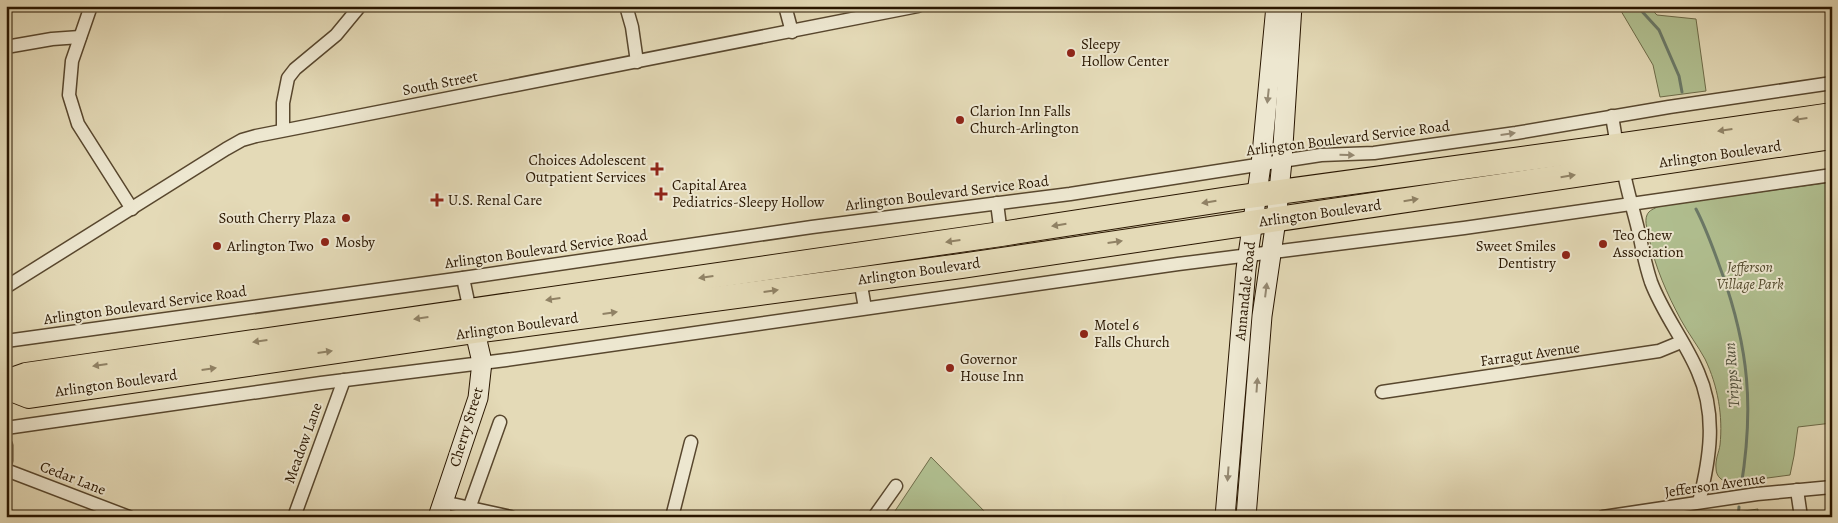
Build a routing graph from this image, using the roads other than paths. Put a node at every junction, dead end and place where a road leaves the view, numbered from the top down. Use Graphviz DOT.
graph roads {
  1 [pos="91,6"];
  2 [pos="360,6"];
  3 [pos="626,6"];
  4 [pos="785,6"];
  5 [pos="918,6"];
  6 [pos="1276,6"];
  7 [pos="1292,6"];
  8 [pos="792,32"];
  9 [pos="80,37"];
  10 [pos="6,47"];
  11 [pos="637,62"];
  12 [pos="1832,83"];
  13 [pos="1832,115"];
  14 [pos="1612,116"];
  15 [pos="284,130"];
  16 [pos="1832,137"];
  17 [pos="1620,157"];
  18 [pos="1282,162"];
  19 [pos="1261,165"];
  20 [pos="1832,175"];
  21 [pos="1268,194"];
  22 [pos="997,203"];
  23 [pos="1631,204"];
  24 [pos="132,209"];
  25 [pos="1265,221"];
  26 [pos="1002,234"];
  27 [pos="1270,253"];
  28 [pos="1248,255"];
  29 [pos="463,278"];
  30 [pos="860,280"];
  31 [pos="6,287"];
  32 [pos="865,308"];
  33 [pos="472,321"];
  34 [pos="6,341"];
  35 [pos="1681,342"];
  36 [pos="482,362"];
  37 [pos="344,380"];
  38 [pos="6,382"];
  39 [pos="6,387"];
  40 [pos="1382,392"];
  41 [pos="500,422"];
  42 [pos="6,428"];
  43 [pos="691,442"];
  44 [pos="6,445"];
  45 [pos="6,461"];
  46 [pos="6,470"];
  47 [pos="896,486"];
  48 [pos="1832,487"];
  49 [pos="1797,490"];
  50 [pos="1699,502"];
  51 [pos="440,509"];
  52 [pos="467,512"];
  53 [pos="1607,516"];
  54 [pos="129,517"];
  55 [pos="294,517"];
  56 [pos="511,517"];
  57 [pos="672,517"];
  58 [pos="874,517"];
  59 [pos="1225,517"];
  60 [pos="1246,517"];
  61 [pos="1801,517"];
  1 -- 9 [label="street"];
  2 -- 15 [label="street"];
  3 -- 11 [label="street"];
  4 -- 8 [label="street"];
  5 -- 8 [label="street, South Street"];
  6 -- 19 [label="main road, Annandale Road, one-way"];
  7 -- 18 [label="main road, Annandale Road"];
  8 -- 11 [label="street, South Street"];
  9 -- 10 [label="street"];
  9 -- 24 [label="street"];
  11 -- 15 [label="street, South Street"];
  12 -- 14 [label="street, Arlington Boulevard Service Road"];
  13 -- 17 [label="highway, Arlington Boulevard, one-way"];
  14 -- 17 [label="street"];
  18 -- 14 [label="street, Arlington Boulevard Service Road, one-way"];
  15 -- 24 [label="street, South Street"];
  16 -- 17 [label="highway, Arlington Boulevard"];
  17 -- 21 [label="highway, Arlington Boulevard"];
  17 -- 23 [label="street"];
  25 -- 17 [label="highway, Arlington Boulevard, one-way"];
  18 -- 19 [label="street, Arlington Boulevard Service Road"];
  18 -- 21 [label="main road, Annandale Road"];
  19 -- 21 [label="main road, Annandale Road"];
  19 -- 22 [label="street, Arlington Boulevard Service Road"];
  20 -- 23 [label="street"];
  21 -- 25 [label="main road, Annandale Road"];
  21 -- 26 [label="highway, Arlington Boulevard, one-way"];
  22 -- 26 [label="street"];
  22 -- 29 [label="street, Arlington Boulevard Service Road"];
  23 -- 27 [label="street"];
  23 -- 35 [label="street"];
  24 -- 31 [label="street, South Street"];
  25 -- 27 [label="main road, Annandale Road"];
  25 -- 28 [label="main road, Annandale Road"];
  30 -- 25 [label="highway, Arlington Boulevard, one-way"];
  26 -- 33 [label="highway, Arlington Boulevard, one-way"];
  27 -- 28 [label="street"];
  60 -- 27 [label="main road, Annandale Road, one-way"];
  28 -- 32 [label="street"];
  28 -- 59 [label="main road, Annandale Road, one-way"];
  29 -- 33 [label="street, Cherry Street"];
  29 -- 34 [label="street, Arlington Boulevard Service Road"];
  30 -- 32 [label="street"];
  33 -- 30 [label="highway, Arlington Boulevard, one-way"];
  32 -- 36 [label="street"];
  33 -- 36 [label="main road, Cherry Street"];
  33 -- 38 [label="highway, Arlington Boulevard, one-way"];
  39 -- 33 [label="highway, Arlington Boulevard, one-way"];
  35 -- 40 [label="street, Farragut Avenue"];
  35 -- 50 [label="street"];
  36 -- 37 [label="street"];
  36 -- 51 [label="main road, Cherry Street"];
  37 -- 42 [label="street"];
  37 -- 55 [label="street, Meadow Lane"];
  41 -- 52 [label="street, Cherry Street"];
  43 -- 57 [label="street"];
  44 -- 45 [label="street"];
  46 -- 54 [label="street, Cedar Lane"];
  47 -- 58 [label="street"];
  48 -- 49 [label="street, Jefferson Avenue"];
  49 -- 50 [label="street, Jefferson Avenue"];
  49 -- 61 [label="street"];
  50 -- 53 [label="street, Jefferson Avenue"];
  51 -- 52 [label="street"];
  52 -- 56 [label="street"];
}
